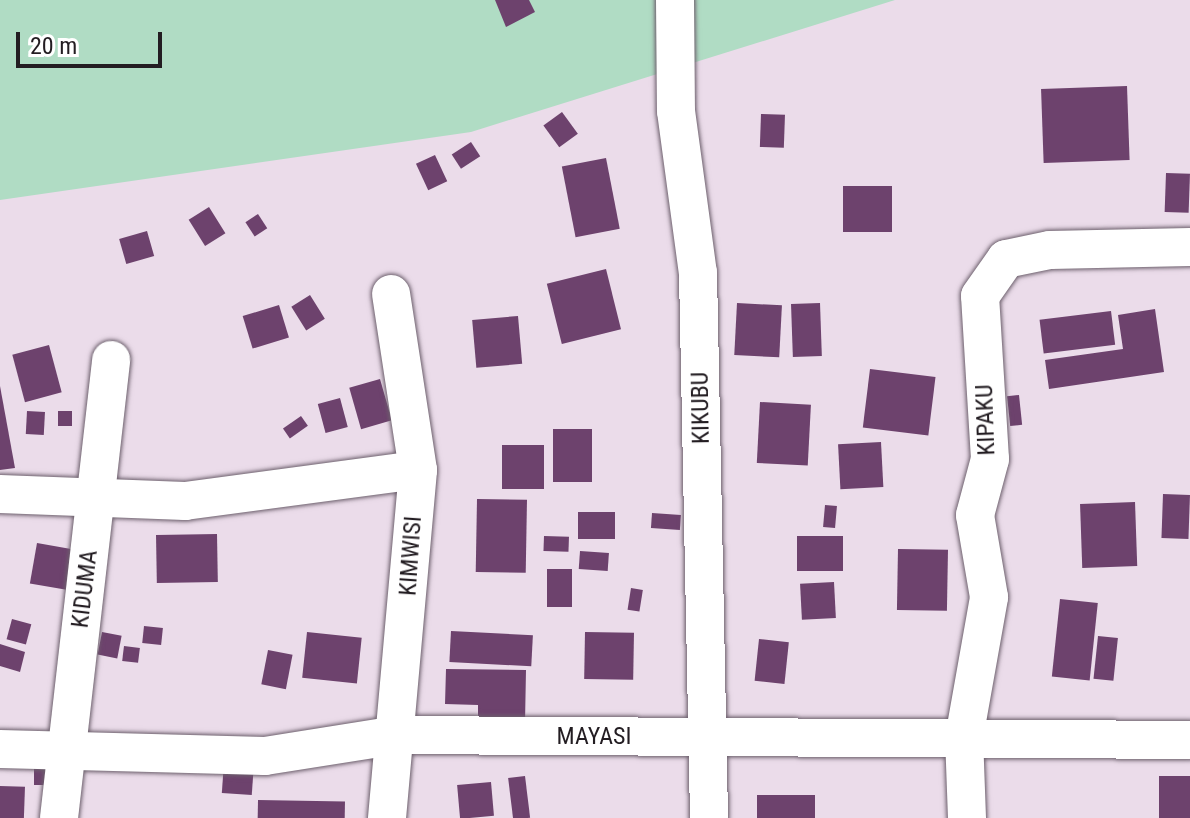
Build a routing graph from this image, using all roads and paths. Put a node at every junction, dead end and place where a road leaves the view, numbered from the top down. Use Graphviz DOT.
graph roads {
  1 [pos="675,0"];
  2 [pos="1190,247"];
  3 [pos="391,294"];
  4 [pos="111,360"];
  5 [pos="418,470"];
  6 [pos="0,494"];
  7 [pos="96,496"];
  8 [pos="398,735"];
  9 [pos="708,738"];
  10 [pos="964,738"];
  11 [pos="1190,740"];
  12 [pos="0,749"];
  13 [pos="67,751"];
  14 [pos="59,818"];
  15 [pos="387,818"];
  16 [pos="709,818"];
  17 [pos="967,818"];
  1 -- 9 [label="street, KIKUBU"];
  2 -- 10 [label="street, KIPAKU"];
  3 -- 5 [label="street, KIMWISI"];
  4 -- 7 [label="street, KIDUMA"];
  5 -- 7 [label="street"];
  5 -- 8 [label="street, KIMWISI"];
  6 -- 7 [label="street"];
  7 -- 13 [label="street, KIDUMA"];
  8 -- 9 [label="street, MAYASI"];
  8 -- 13 [label="street, MAYASI"];
  8 -- 15 [label="street, KIMWISI"];
  9 -- 10 [label="street, MAYASI"];
  9 -- 16 [label="street, KIKUBU"];
  10 -- 11 [label="street, MAYASI"];
  10 -- 17 [label="street, KIPAKU"];
  12 -- 13 [label="street, MAYASI"];
  13 -- 14 [label="street, KIDUMA"];
}
